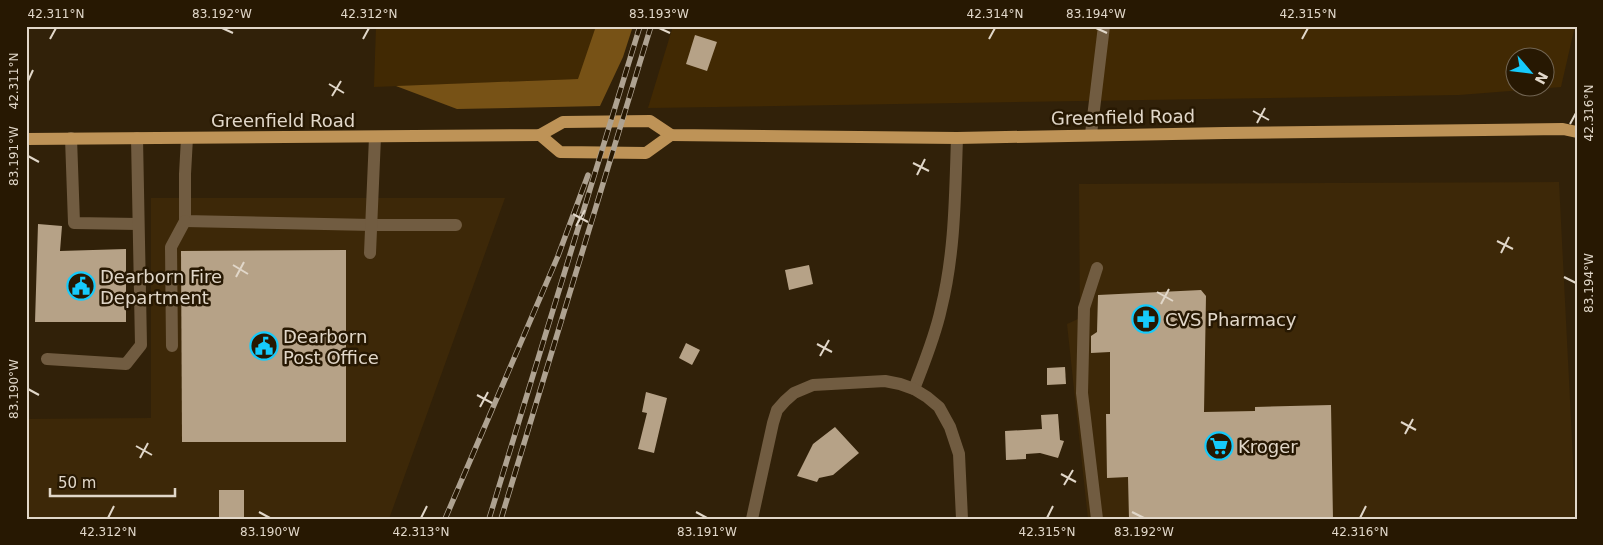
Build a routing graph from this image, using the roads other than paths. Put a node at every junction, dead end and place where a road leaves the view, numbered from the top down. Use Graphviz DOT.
graph roads {
  1 [pos="1104,26"];
  2 [pos="1577,132"];
  3 [pos="1091,134"];
  4 [pos="671,135"];
  5 [pos="376,136"];
  6 [pos="540,136"];
  7 [pos="71,138"];
  8 [pos="138,138"];
  9 [pos="187,138"];
  10 [pos="957,138"];
  11 [pos="26,139"];
  12 [pos="185,221"];
  13 [pos="138,224"];
  14 [pos="456,225"];
  15 [pos="372,226"];
  16 [pos="370,253"];
  17 [pos="1097,268"];
  18 [pos="172,346"];
  19 [pos="48,359"];
  20 [pos="914,389"];
  21 [pos="752,519"];
  22 [pos="962,519"];
  23 [pos="1097,519"];
  1 -- 3 [label="street"];
  2 -- 3 [label="main road, Greenfield Road"];
  3 -- 10 [label="main road, Greenfield Road"];
  4 -- 6 [label="main road"];
  4 -- 6 [label="main road"];
  4 -- 10 [label="main road, Greenfield Road"];
  5 -- 6 [label="main road, Greenfield Road"];
  5 -- 9 [label="main road, Greenfield Road"];
  5 -- 15 [label="street"];
  7 -- 8 [label="main road, Greenfield Road"];
  7 -- 11 [label="main road, Greenfield Road"];
  7 -- 13 [label="street"];
  8 -- 9 [label="main road, Greenfield Road"];
  8 -- 13 [label="street"];
  9 -- 12 [label="street"];
  10 -- 20 [label="street"];
  12 -- 15 [label="street"];
  12 -- 18 [label="street"];
  13 -- 19 [label="street"];
  14 -- 15 [label="street"];
  15 -- 16 [label="street"];
  17 -- 23 [label="street"];
  20 -- 21 [label="street"];
  20 -- 22 [label="street"];
}
